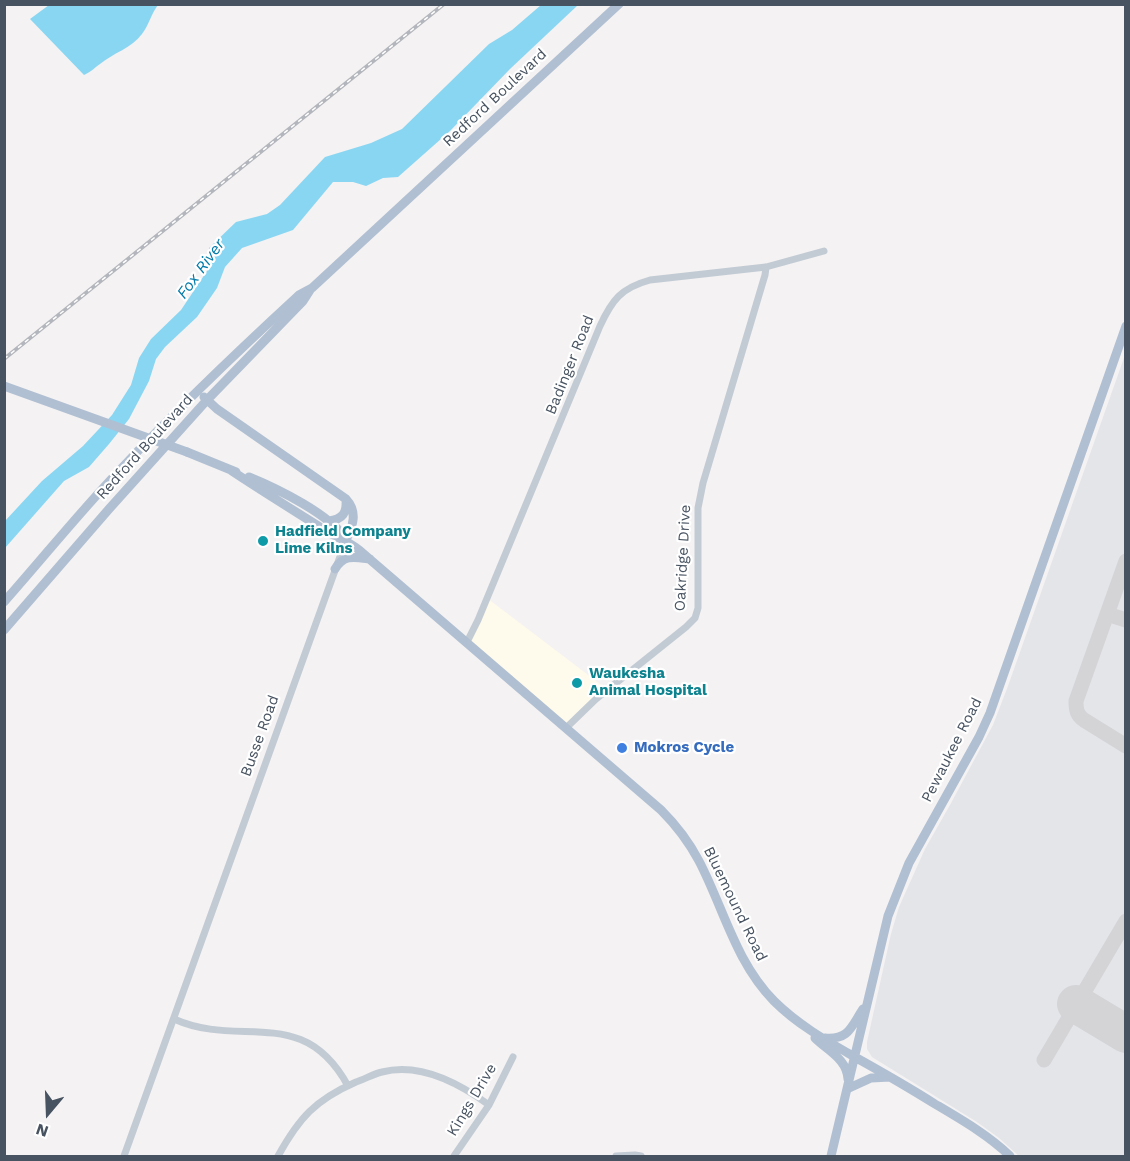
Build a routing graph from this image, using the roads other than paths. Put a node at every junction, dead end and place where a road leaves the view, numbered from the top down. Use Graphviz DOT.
graph roads {
  1 [pos="619,4"];
  2 [pos="824,251"];
  3 [pos="766,267"];
  4 [pos="312,288"];
  5 [pos="1125,326"];
  6 [pos="4,386"];
  7 [pos="197,390"];
  8 [pos="207,400"];
  9 [pos="232,471"];
  10 [pos="96,497"];
  11 [pos="346,499"];
  12 [pos="109,509"];
  13 [pos="329,521"];
  14 [pos="346,540"];
  15 [pos="370,559"];
  16 [pos="335,569"];
  17 [pos="4,602"];
  18 [pos="4,630"];
  19 [pos="467,642"];
  20 [pos="566,728"];
  21 [pos="867,1003"];
  22 [pos="174,1020"];
  23 [pos="808,1028"];
  24 [pos="823,1038"];
  25 [pos="513,1057"];
  26 [pos="855,1057"];
  27 [pos="891,1077"];
  28 [pos="348,1086"];
  29 [pos="848,1087"];
  30 [pos="489,1105"];
  31 [pos="124,1156"];
  32 [pos="278,1156"];
  33 [pos="454,1156"];
  34 [pos="616,1156"];
  35 [pos="641,1156"];
  36 [pos="831,1156"];
  37 [pos="1010,1156"];
  1 -- 4 [label="main road, Redford Boulevard"];
  2 -- 3 [label="street, Badinger Road"];
  3 -- 19 [label="street, Badinger Road"];
  3 -- 20 [label="street, Oakridge Drive"];
  4 -- 7 [label="main road, Redford Boulevard"];
  4 -- 8 [label="main road, Redford Boulevard"];
  5 -- 21 [label="main road, Pewaukee Road"];
  6 -- 9 [label="main road, Bluemound Road, bridge"];
  7 -- 8 [label="main road"];
  7 -- 10 [label="main road, Redford Boulevard"];
  8 -- 11 [label="main road"];
  8 -- 12 [label="main road, Redford Boulevard"];
  9 -- 13 [label="main road, Bluemound Road"];
  9 -- 14 [label="main road, Bluemound Road"];
  10 -- 12 [label="main road"];
  10 -- 17 [label="main road, Redford Boulevard"];
  11 -- 13 [label="main road"];
  11 -- 14 [label="main road, Busse Road"];
  12 -- 18 [label="main road, Redford Boulevard"];
  13 -- 14 [label="main road, Bluemound Road"];
  14 -- 15 [label="main road, Bluemound Road"];
  14 -- 16 [label="street, Busse Road"];
  15 -- 16 [label="main road"];
  15 -- 19 [label="main road, Bluemound Road"];
  16 -- 22 [label="street, Busse Road"];
  19 -- 20 [label="main road, Bluemound Road"];
  20 -- 23 [label="main road, Bluemound Road"];
  21 -- 24 [label="main road"];
  21 -- 26 [label="main road, Pewaukee Road"];
  22 -- 28 [label="street"];
  22 -- 31 [label="street, Busse Road"];
  23 -- 24 [label="main road, Bluemound Road"];
  23 -- 29 [label="main road"];
  24 -- 26 [label="main road, Bluemound Road"];
  25 -- 30 [label="street, Kings Drive"];
  26 -- 27 [label="main road, Bluemound Road"];
  26 -- 29 [label="main road, Pewaukee Road"];
  27 -- 29 [label="main road"];
  27 -- 37 [label="main road, Bluemound Road"];
  28 -- 30 [label="street"];
  28 -- 32 [label="street"];
  29 -- 36 [label="main road, Pewaukee Road"];
  30 -- 33 [label="street, Kings Drive"];
  34 -- 35 [label="street"];
}
